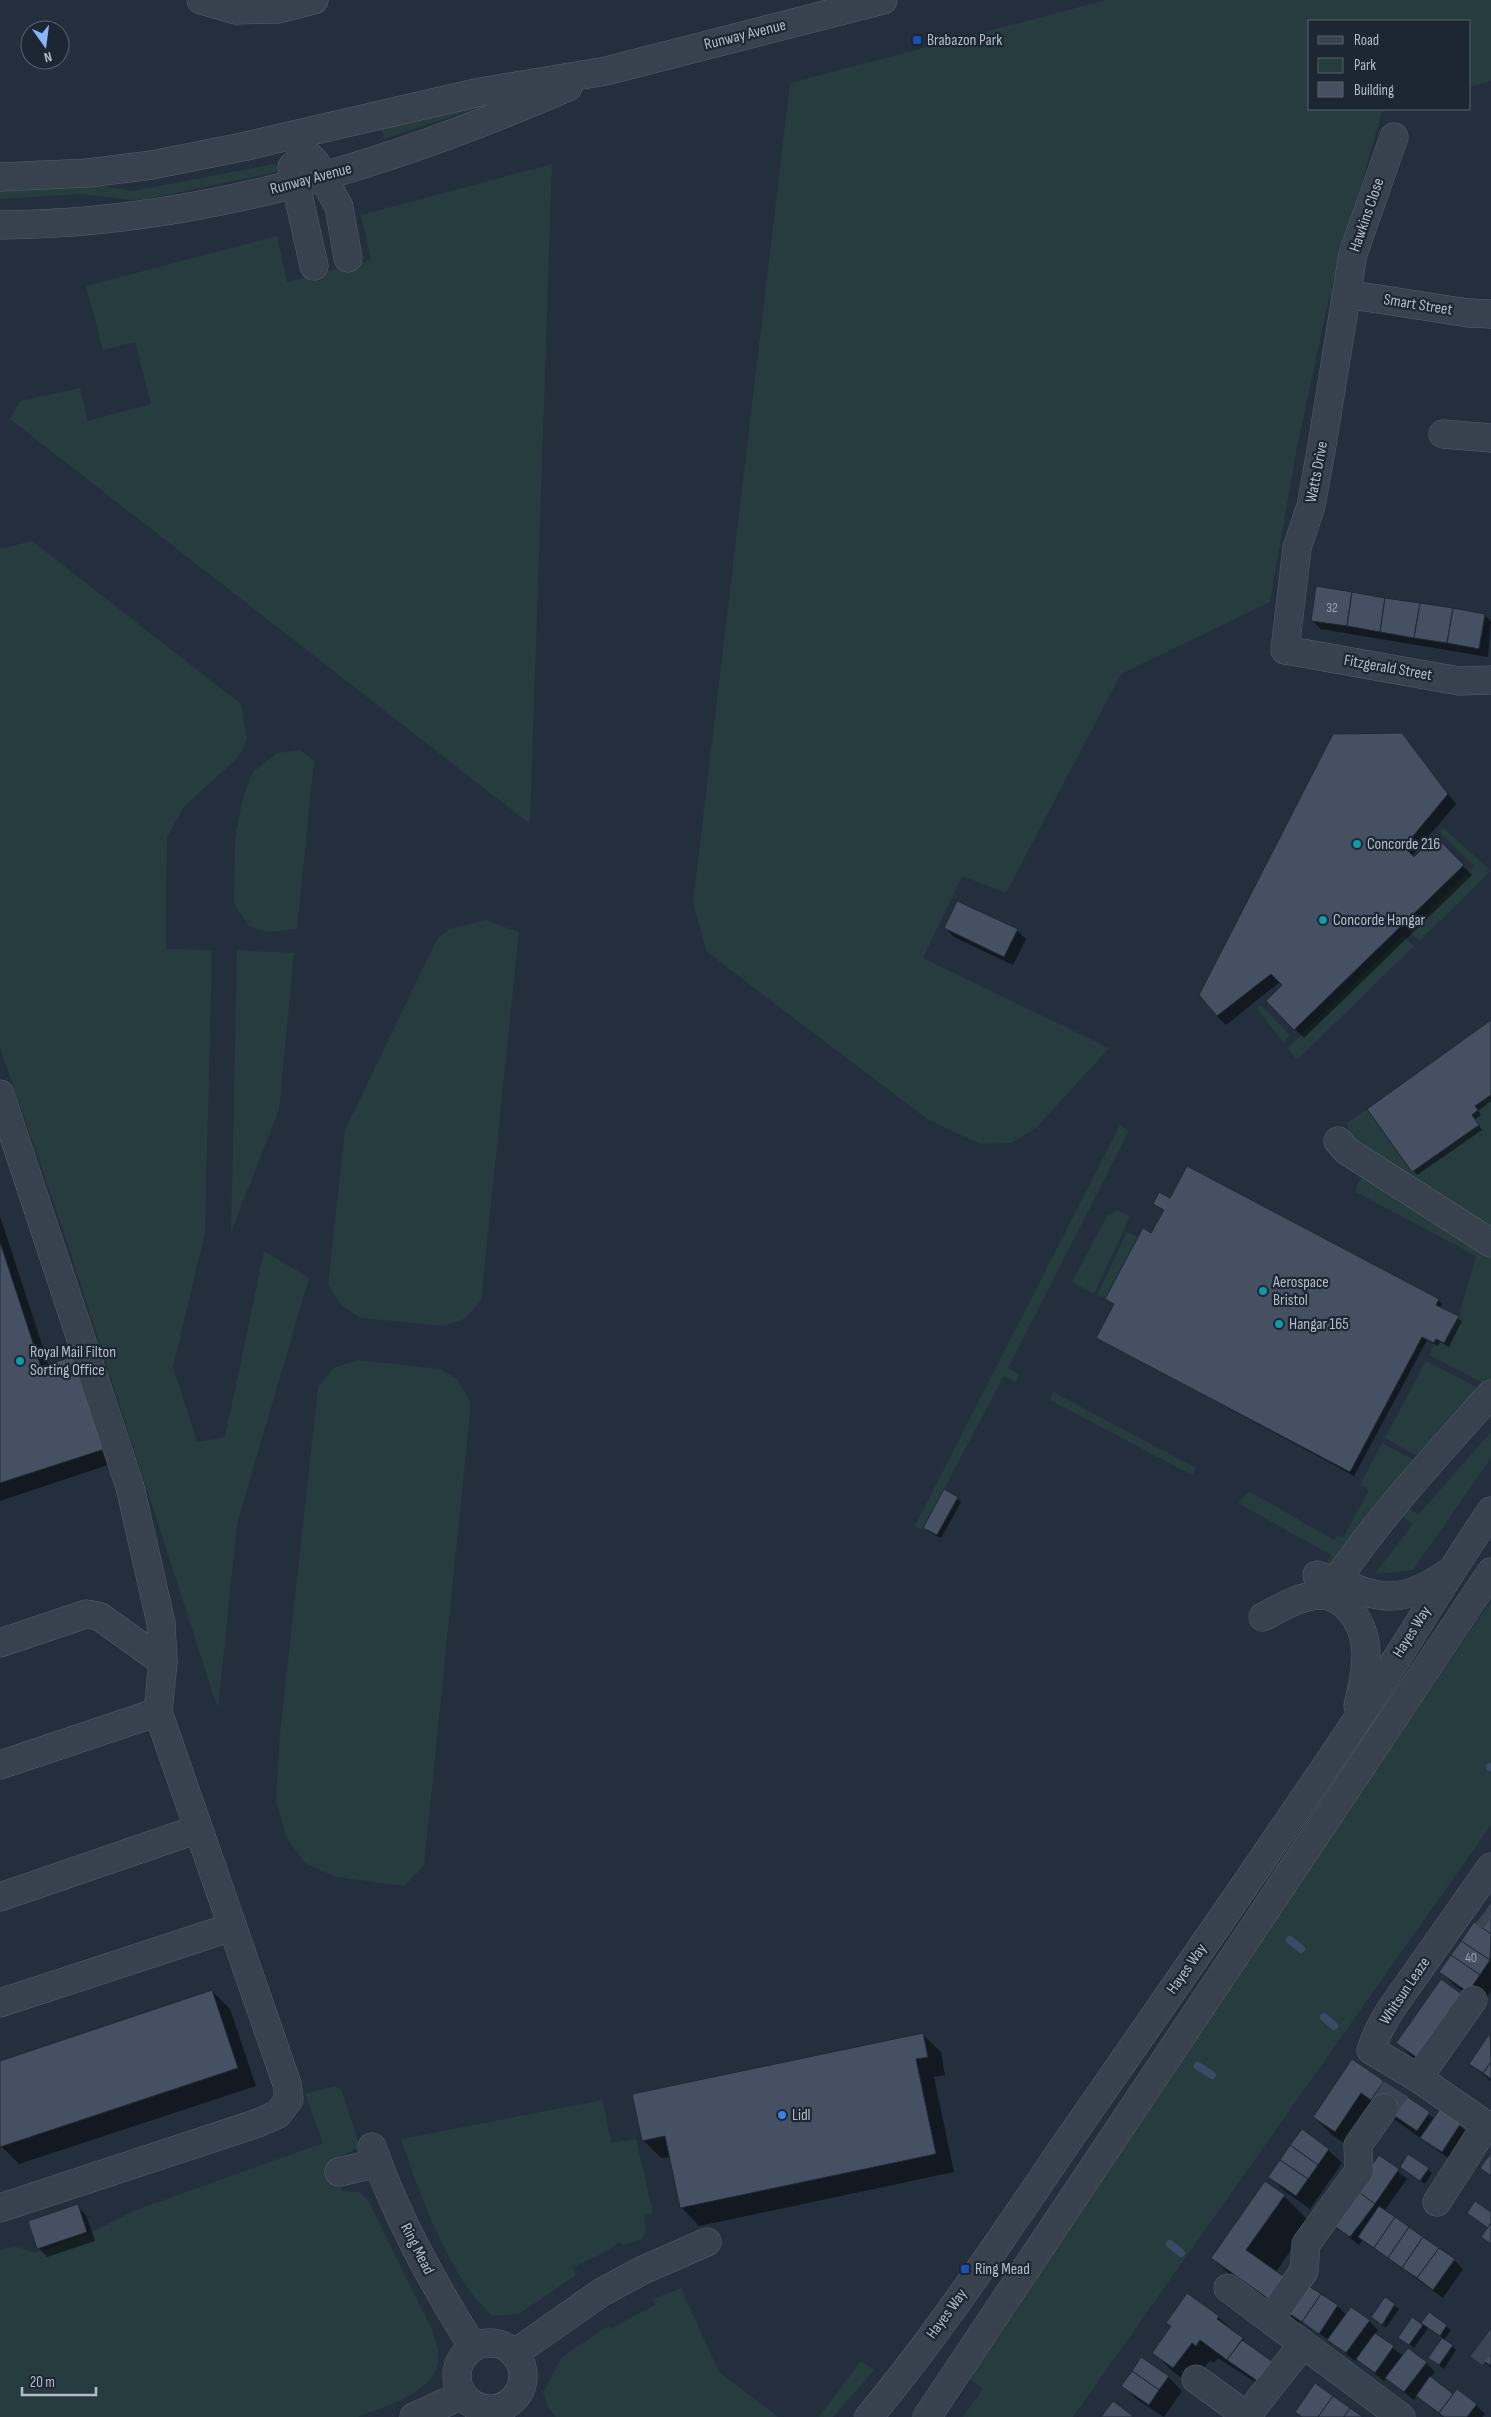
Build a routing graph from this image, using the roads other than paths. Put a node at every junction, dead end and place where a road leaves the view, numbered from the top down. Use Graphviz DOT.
graph roads {
  1 [pos="201,0"];
  2 [pos="314,0"];
  3 [pos="883,0"];
  4 [pos="606,70"];
  5 [pos="290,136"];
  6 [pos="1394,137"];
  7 [pos="324,177"];
  8 [pos="0,178"];
  9 [pos="296,184"];
  10 [pos="0,225"];
  11 [pos="348,258"];
  12 [pos="314,266"];
  13 [pos="1346,294"];
  14 [pos="1491,314"];
  15 [pos="1443,434"];
  16 [pos="1491,438"];
  17 [pos="1285,650"];
  18 [pos="1491,680"];
  19 [pos="0,1094"];
  20 [pos="1338,1141"];
  21 [pos="1491,1243"];
  22 [pos="1491,1394"];
  23 [pos="1491,1511"];
  24 [pos="1451,1570"];
  25 [pos="1491,1572"];
  26 [pos="1327,1584"];
  27 [pos="1263,1617"];
  28 [pos="0,1643"];
  29 [pos="163,1662"];
  30 [pos="158,1712"];
  31 [pos="1353,1726"];
  32 [pos="0,1764"];
  33 [pos="198,1829"];
  34 [pos="1491,1866"];
  35 [pos="0,1897"];
  36 [pos="232,1927"];
  37 [pos="1474,2000"];
  38 [pos="0,2003"];
  39 [pos="1402,2087"];
  40 [pos="1488,2125"];
  41 [pos="339,2172"];
  42 [pos="1437,2202"];
  43 [pos="0,2208"];
  44 [pos="706,2242"];
  45 [pos="1228,2288"];
  46 [pos="1270,2319"];
  47 [pos="1302,2344"];
  48 [pos="473,2347"];
  49 [pos="515,2353"];
  50 [pos="1196,2379"];
  51 [pos="462,2395"];
  52 [pos="515,2410"];
  53 [pos="414,2417"];
  54 [pos="869,2417"];
  55 [pos="927,2417"];
  56 [pos="1247,2417"];
  57 [pos="1401,2417"];
  1 -- 2 [label="street"];
  3 -- 4 [label="street, Runway Avenue"];
  4 -- 5 [label="street, Runway Avenue"];
  4 -- 7 [label="street, Runway Avenue"];
  5 -- 7 [label="street"];
  5 -- 8 [label="street, Runway Avenue"];
  5 -- 9 [label="street"];
  6 -- 13 [label="street, Hawkins Close"];
  7 -- 9 [label="street, Runway Avenue"];
  7 -- 11 [label="street"];
  9 -- 10 [label="street, Runway Avenue"];
  9 -- 12 [label="street"];
  13 -- 14 [label="street, Smart Street"];
  13 -- 17 [label="street, Watts Drive"];
  15 -- 16 [label="street"];
  17 -- 18 [label="street, Fitzgerald Street"];
  19 -- 29 [label="street"];
  20 -- 21 [label="street"];
  22 -- 26 [label="street"];
  23 -- 24 [label="street, Hayes Way"];
  24 -- 26 [label="street"];
  24 -- 31 [label="street, Hayes Way"];
  25 -- 55 [label="street, Hayes Way"];
  26 -- 27 [label="street"];
  26 -- 31 [label="street"];
  28 -- 29 [label="street"];
  29 -- 30 [label="street"];
  30 -- 32 [label="street"];
  30 -- 33 [label="street"];
  31 -- 54 [label="street, Hayes Way"];
  33 -- 35 [label="street"];
  33 -- 36 [label="street"];
  34 -- 39 [label="street, Whitsun Leaze"];
  36 -- 38 [label="street"];
  36 -- 43 [label="street"];
  37 -- 39 [label="street"];
  39 -- 40 [label="street, Whitsun Leaze"];
  39 -- 46 [label="street"];
  40 -- 42 [label="street"];
  41 -- 48 [label="street, Ring Mead"];
  44 -- 49 [label="street"];
  45 -- 46 [label="street"];
  46 -- 47 [label="street"];
  47 -- 56 [label="street"];
  47 -- 57 [label="street"];
  48 -- 49 [label="street"];
  48 -- 51 [label="street"];
  49 -- 52 [label="street"];
  50 -- 56 [label="street"];
  51 -- 52 [label="street"];
  51 -- 53 [label="street"];
}
